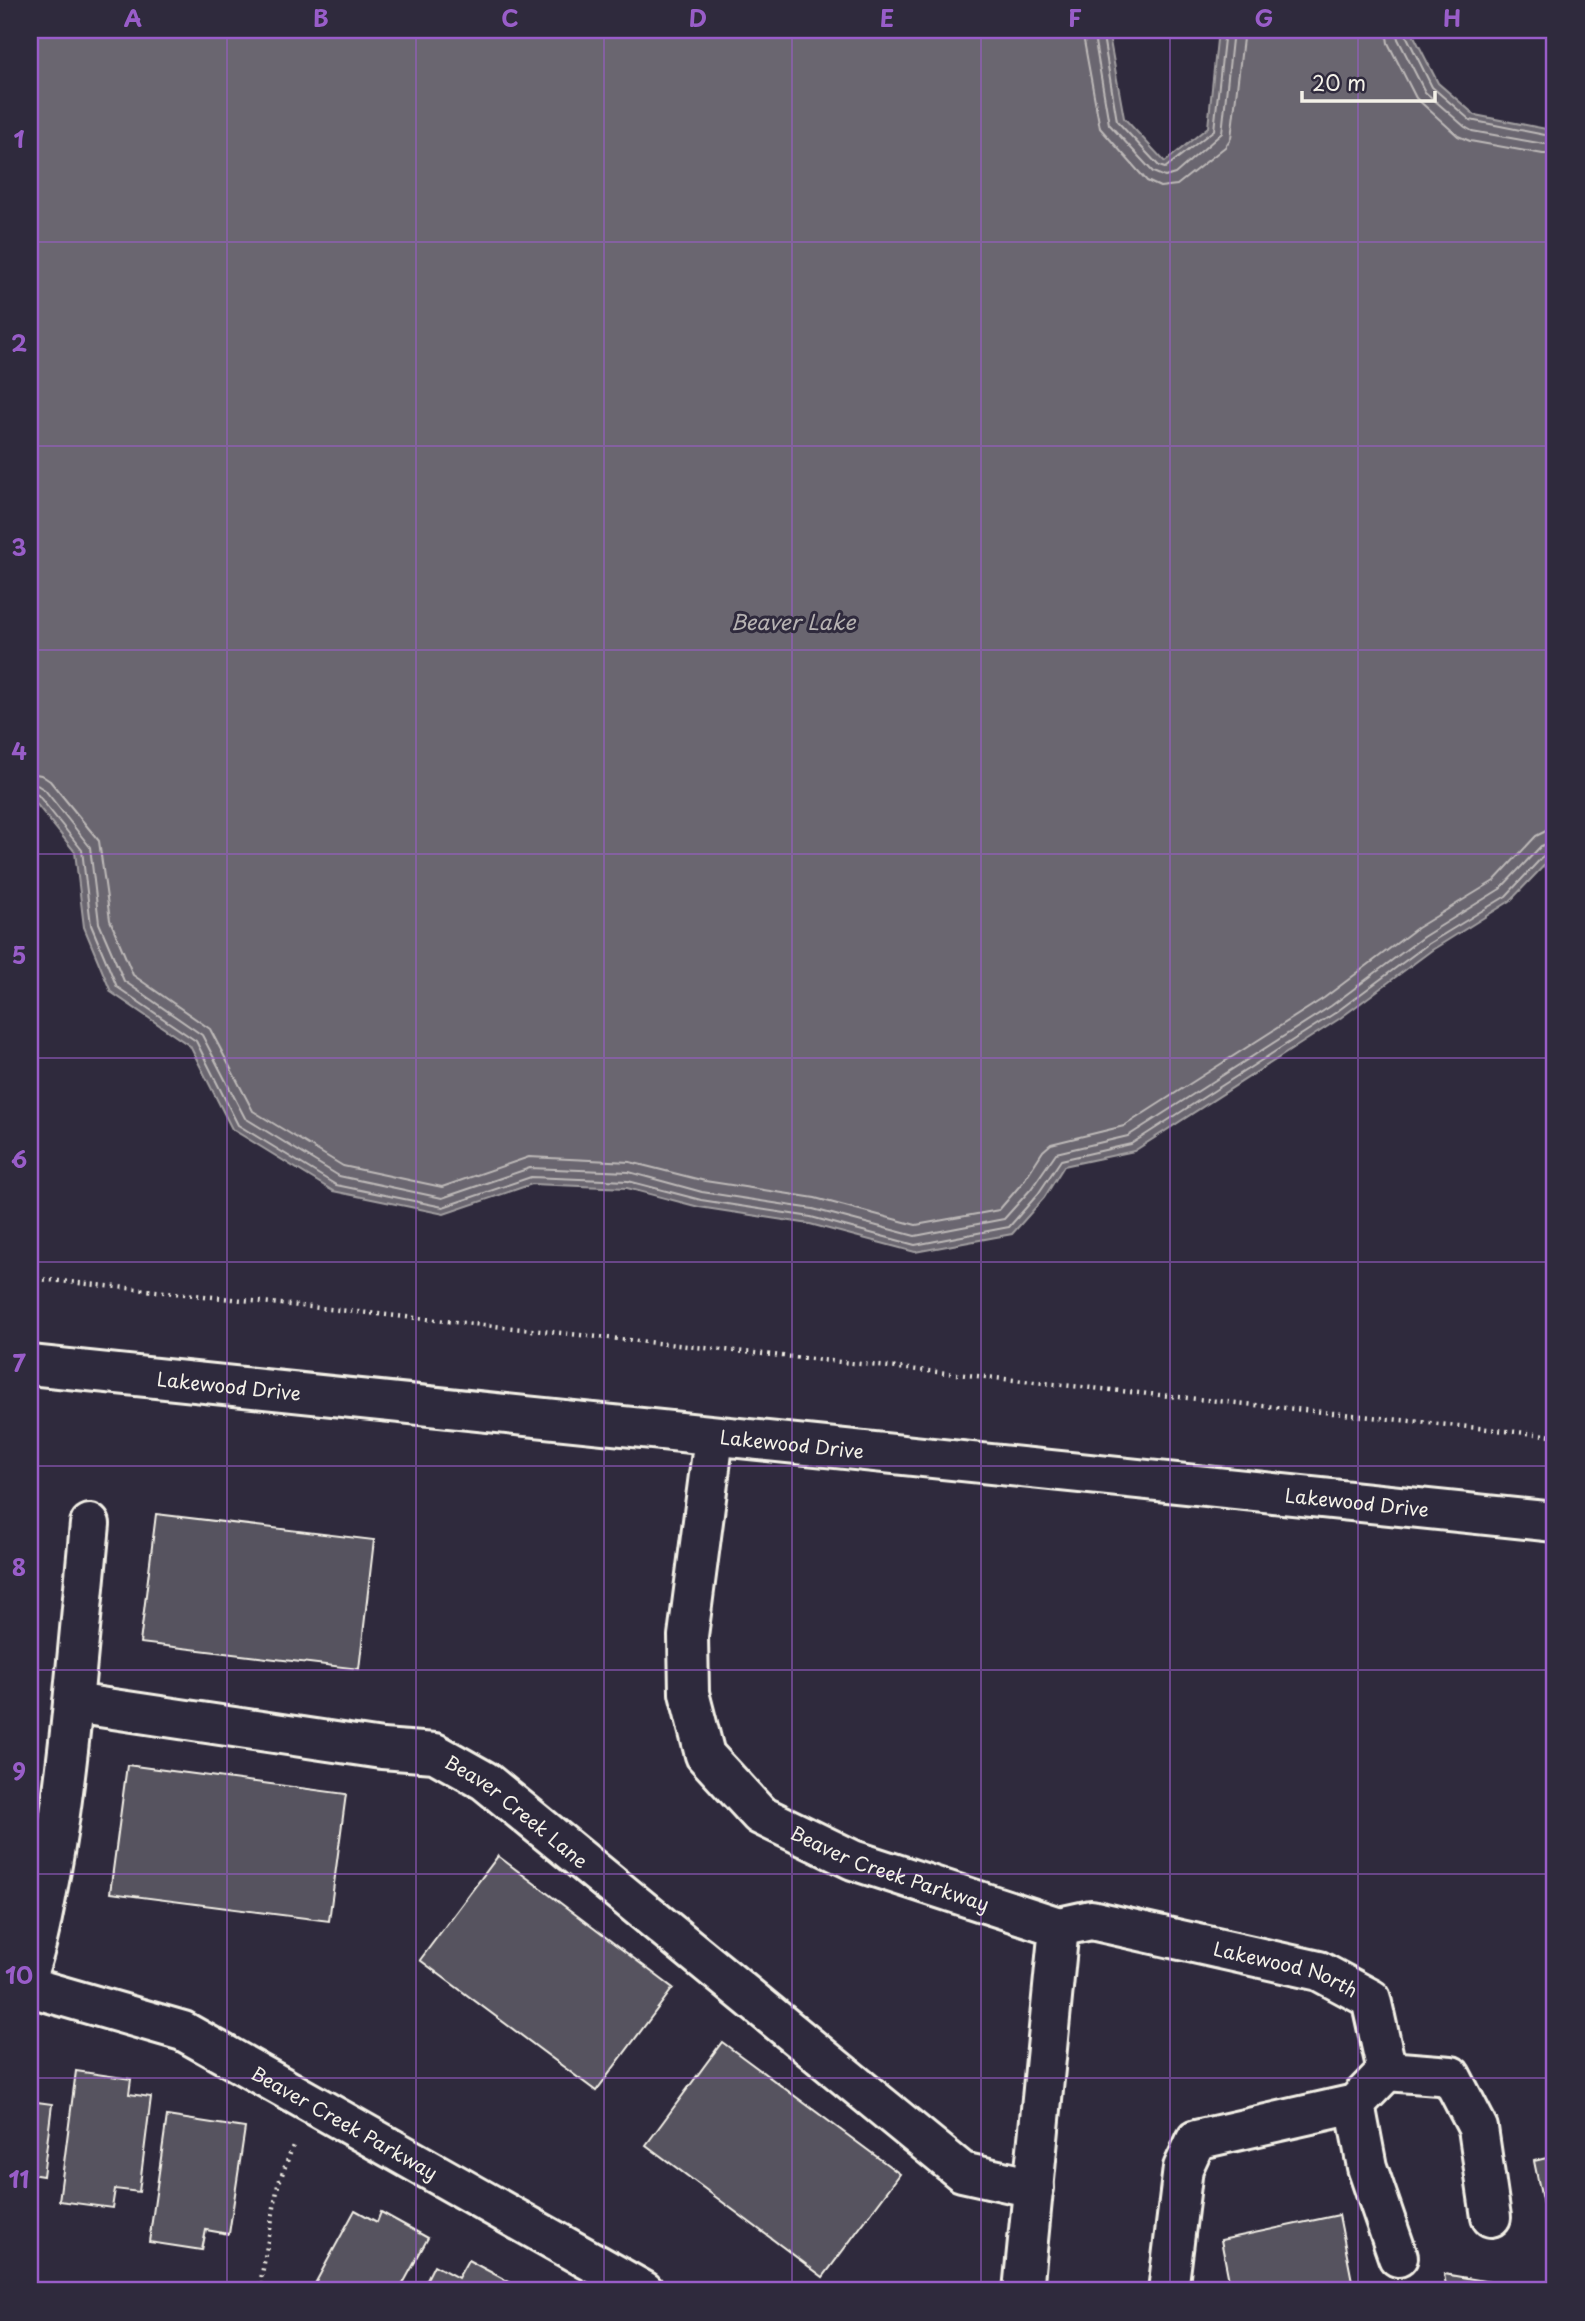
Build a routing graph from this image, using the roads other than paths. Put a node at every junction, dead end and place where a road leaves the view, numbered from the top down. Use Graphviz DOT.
graph roads {
  1 [pos="30,1365"];
  2 [pos="713,1437"];
  3 [pos="1555,1522"];
  4 [pos="90,1524"];
  5 [pos="73,1703"];
  6 [pos="1059,1927"];
  7 [pos="30,1965"];
  8 [pos="30,1987"];
  9 [pos="1387,2071"];
  10 [pos="1355,2104"];
  11 [pos="1034,2188"];
  12 [pos="1491,2217"];
  13 [pos="1398,2257"];
  14 [pos="644,2291"];
  15 [pos="1023,2291"];
  16 [pos="1168,2291"];
  1 -- 2 [label="street, Lakewood Drive"];
  2 -- 3 [label="street, Lakewood Drive"];
  2 -- 6 [label="street, Beaver Creek Parkway"];
  4 -- 5 [label="street"];
  5 -- 7 [label="street"];
  5 -- 11 [label="street, Beaver Creek Lane"];
  6 -- 9 [label="street, Lakewood North"];
  6 -- 11 [label="street"];
  8 -- 14 [label="street, Beaver Creek Parkway"];
  9 -- 10 [label="street"];
  9 -- 12 [label="street"];
  10 -- 13 [label="street"];
  10 -- 16 [label="street"];
  11 -- 15 [label="street"];
}
